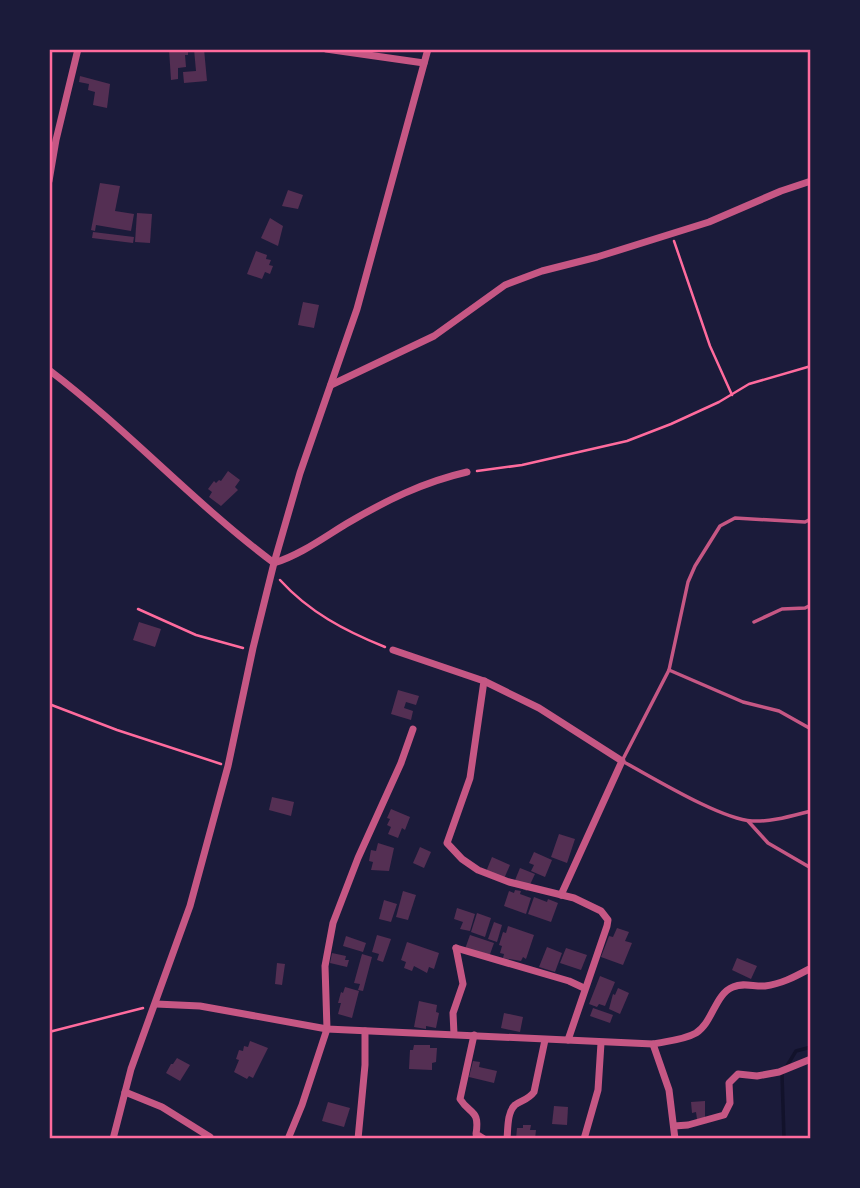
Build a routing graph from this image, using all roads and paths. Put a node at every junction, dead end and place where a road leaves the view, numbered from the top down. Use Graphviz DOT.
graph roads {
  1 [pos="78,49"];
  2 [pos="326,49"];
  3 [pos="428,49"];
  4 [pos="424,63"];
  5 [pos="49,181"];
  6 [pos="811,181"];
  7 [pos="671,233"];
  8 [pos="811,366"];
  9 [pos="49,370"];
  10 [pos="331,385"];
  11 [pos="732,395"];
  12 [pos="467,472"];
  13 [pos="811,519"];
  14 [pos="274,563"];
  15 [pos="273,572"];
  16 [pos="811,605"];
  17 [pos="138,610"];
  18 [pos="754,622"];
  19 [pos="253,648"];
  20 [pos="393,650"];
  21 [pos="669,670"];
  22 [pos="484,681"];
  23 [pos="49,704"];
  24 [pos="413,729"];
  25 [pos="811,729"];
  26 [pos="622,761"];
  27 [pos="229,766"];
  28 [pos="811,811"];
  29 [pos="748,821"];
  30 [pos="811,868"];
  31 [pos="561,895"];
  32 [pos="811,968"];
  33 [pos="584,988"];
  34 [pos="156,1004"];
  35 [pos="327,1029"];
  36 [pos="365,1031"];
  37 [pos="49,1032"];
  38 [pos="454,1034"];
  39 [pos="474,1035"];
  40 [pos="545,1040"];
  41 [pos="568,1040"];
  42 [pos="601,1043"];
  43 [pos="653,1044"];
  44 [pos="811,1059"];
  45 [pos="125,1092"];
  46 [pos="674,1126"];
  47 [pos="210,1138"];
  48 [pos="113,1139"];
  49 [pos="288,1139"];
  50 [pos="358,1139"];
  51 [pos="484,1139"];
  52 [pos="507,1139"];
  53 [pos="584,1139"];
  54 [pos="675,1139"];
  1 -- 5 [label="street"];
  2 -- 4 [label="street"];
  3 -- 4 [label="street"];
  4 -- 10 [label="street"];
  6 -- 7 [label="street"];
  7 -- 10 [label="street"];
  7 -- 11 [label="path"];
  8 -- 11 [label="path"];
  9 -- 14 [label="street"];
  10 -- 14 [label="street"];
  11 -- 12 [label="path"];
  12 -- 14 [label="street"];
  13 -- 21 [label="lane"];
  14 -- 15 [label="street"];
  15 -- 19 [label="street"];
  15 -- 20 [label="path"];
  16 -- 18 [label="lane"];
  17 -- 19 [label="path"];
  19 -- 27 [label="street"];
  20 -- 22 [label="street"];
  21 -- 25 [label="lane"];
  21 -- 26 [label="lane"];
  22 -- 26 [label="street"];
  22 -- 31 [label="street"];
  23 -- 27 [label="path"];
  24 -- 35 [label="street"];
  26 -- 29 [label="lane"];
  26 -- 31 [label="street"];
  27 -- 34 [label="street"];
  28 -- 29 [label="lane"];
  29 -- 30 [label="lane"];
  31 -- 33 [label="street"];
  32 -- 43 [label="street"];
  33 -- 38 [label="street"];
  33 -- 41 [label="street"];
  34 -- 35 [label="street"];
  34 -- 37 [label="path"];
  34 -- 45 [label="street"];
  35 -- 36 [label="street"];
  35 -- 49 [label="street"];
  36 -- 38 [label="street"];
  36 -- 50 [label="street"];
  38 -- 39 [label="street"];
  39 -- 40 [label="street"];
  39 -- 51 [label="street"];
  40 -- 41 [label="street"];
  40 -- 52 [label="street"];
  41 -- 42 [label="street"];
  42 -- 43 [label="street"];
  42 -- 53 [label="street"];
  43 -- 46 [label="street"];
  44 -- 46 [label="street"];
  45 -- 47 [label="street"];
  45 -- 48 [label="street"];
  46 -- 54 [label="street"];
}
